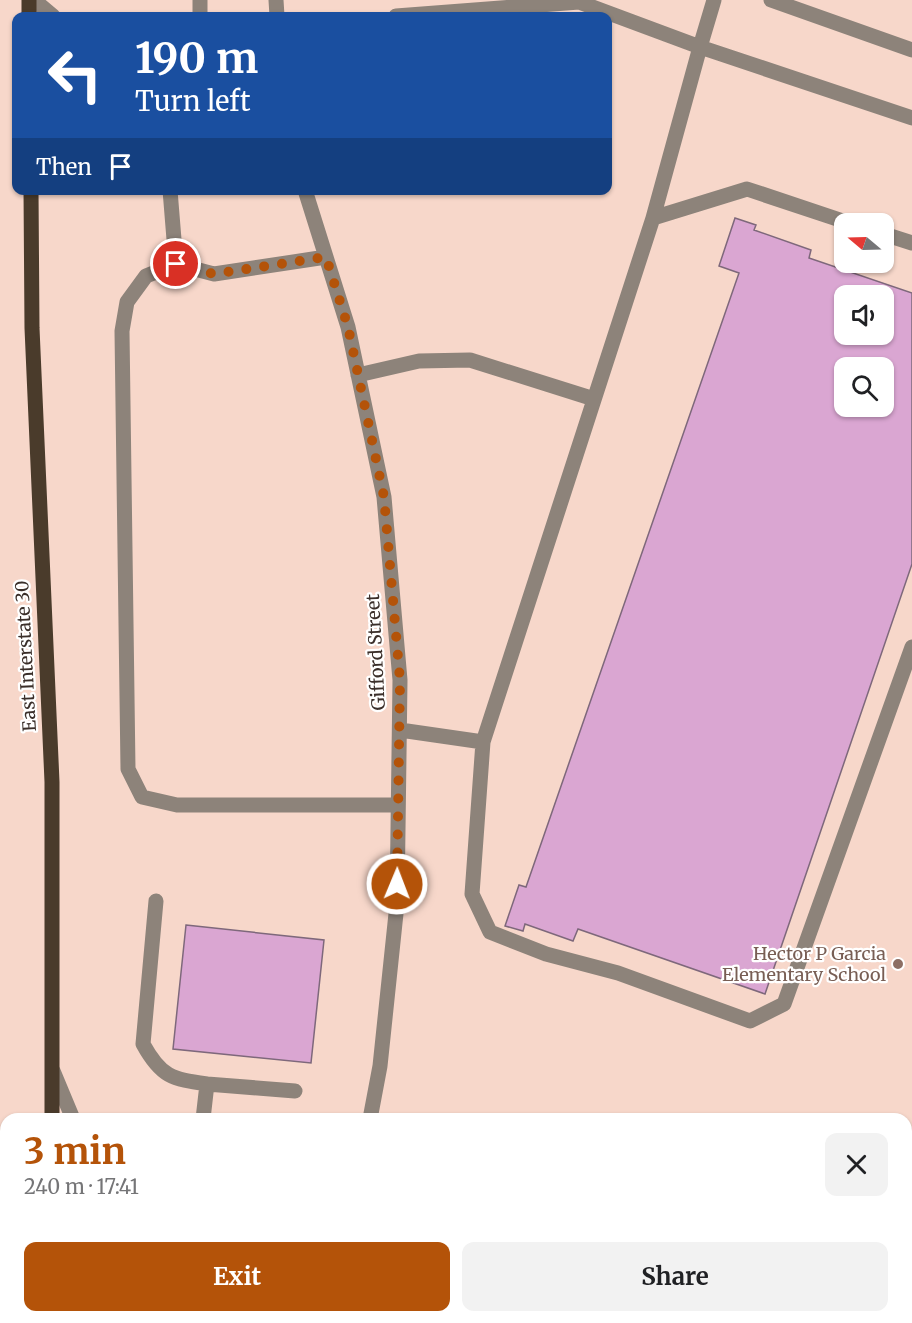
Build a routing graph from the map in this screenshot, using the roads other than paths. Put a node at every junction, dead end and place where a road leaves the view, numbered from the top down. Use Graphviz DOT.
graph roads {
  1 [pos="34,0"];
  2 [pos="714,0"];
  3 [pos="771,0"];
  4 [pos="48,12"];
  5 [pos="451,12"];
  6 [pos="606,12"];
  7 [pos="612,14"];
  8 [pos="700,47"];
  9 [pos="912,50"];
  10 [pos="912,118"];
  11 [pos="31,195"];
  12 [pos="170,195"];
  13 [pos="307,195"];
  14 [pos="653,218"];
  15 [pos="834,218"];
  16 [pos="894,237"];
  17 [pos="912,243"];
  18 [pos="326,257"];
  19 [pos="176,264"];
  20 [pos="358,375"];
  21 [pos="594,399"];
  22 [pos="912,647"];
  23 [pos="400,730"];
  24 [pos="483,742"];
  25 [pos="398,805"];
  26 [pos="156,901"];
  27 [pos="53,1071"];
  28 [pos="207,1084"];
  29 [pos="296,1090"];
  30 [pos="52,1113"];
  31 [pos="70,1113"];
  32 [pos="204,1113"];
  33 [pos="371,1113"];
  1 -- 4 [label="street"];
  2 -- 8 [label="street"];
  3 -- 9 [label="street"];
  5 -- 6 [label="street"];
  7 -- 8 [label="street"];
  8 -- 10 [label="street"];
  8 -- 14 [label="street"];
  11 -- 27 [label="main road, East Interstate 30"];
  12 -- 19 [label="street"];
  13 -- 18 [label="street, Gifford Street"];
  14 -- 15 [label="street"];
  14 -- 21 [label="street"];
  16 -- 17 [label="street"];
  18 -- 19 [label="street"];
  18 -- 20 [label="street, Gifford Street"];
  19 -- 25 [label="street"];
  20 -- 21 [label="street"];
  20 -- 23 [label="street, Gifford Street"];
  21 -- 24 [label="street"];
  22 -- 24 [label="street"];
  23 -- 24 [label="street"];
  23 -- 25 [label="street, Gifford Street"];
  25 -- 33 [label="street, Gifford Street"];
  26 -- 28 [label="street"];
  27 -- 30 [label="main road, East Interstate 30"];
  27 -- 31 [label="street"];
  28 -- 29 [label="street"];
  28 -- 32 [label="street"];
}
